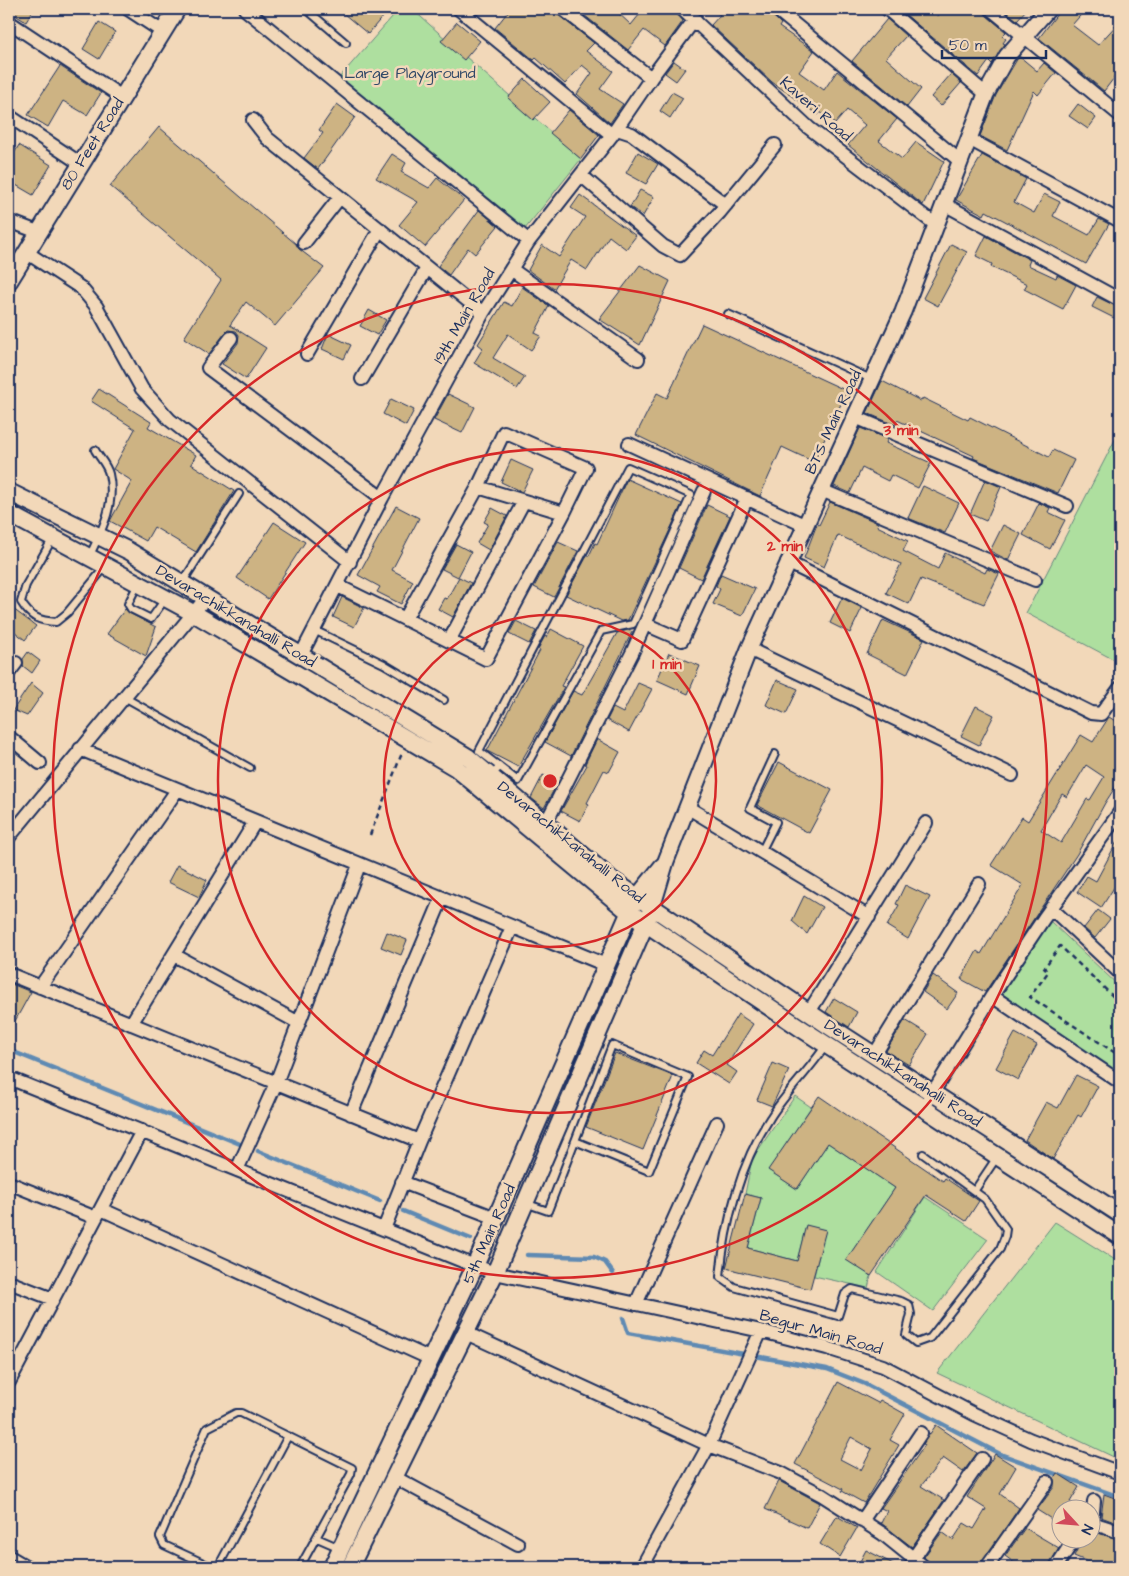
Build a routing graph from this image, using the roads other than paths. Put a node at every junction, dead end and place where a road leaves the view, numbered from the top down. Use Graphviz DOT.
graph roads {
  1 [pos="128,9"];
  2 [pos="177,9"];
  3 [pos="245,9"];
  4 [pos="306,9"];
  5 [pos="459,9"];
  6 [pos="563,9"];
  7 [pos="682,9"];
  8 [pos="776,9"];
  9 [pos="886,9"];
  10 [pos="991,9"];
  11 [pos="1048,9"];
  12 [pos="695,20"];
  13 [pos="9,22"];
  14 [pos="162,32"];
  15 [pos="1022,36"];
  16 [pos="346,43"];
  17 [pos="651,78"];
  18 [pos="986,94"];
  19 [pos="122,97"];
  20 [pos="1120,115"];
  21 [pos="9,116"];
  22 [pos="254,120"];
  23 [pos="615,132"];
  24 [pos="969,138"];
  25 [pos="775,144"];
  26 [pos="960,161"];
  27 [pos="82,164"];
  28 [pos="581,175"];
  29 [pos="340,197"];
  30 [pos="726,204"];
  31 [pos="944,204"];
  32 [pos="1120,221"];
  33 [pos="9,222"];
  34 [pos="936,225"];
  35 [pos="380,229"];
  36 [pos="38,232"];
  37 [pos="529,241"];
  38 [pos="304,243"];
  39 [pos="26,252"];
  40 [pos="427,268"];
  41 [pos="511,269"];
  42 [pos="9,281"];
  43 [pos="1120,300"];
  44 [pos="483,313"];
  45 [pos="728,314"];
  46 [pos="230,338"];
  47 [pos="307,354"];
  48 [pos="638,359"];
  49 [pos="362,379"];
  50 [pos="872,380"];
  51 [pos="855,417"];
  52 [pos="629,444"];
  53 [pos="95,450"];
  54 [pos="478,487"];
  55 [pos="821,490"];
  56 [pos="704,491"];
  57 [pos="9,492"];
  58 [pos="239,494"];
  59 [pos="382,498"];
  60 [pos="747,498"];
  61 [pos="524,501"];
  62 [pos="1067,506"];
  63 [pos="564,513"];
  64 [pos="9,514"];
  65 [pos="804,525"];
  66 [pos="99,536"];
  67 [pos="54,538"];
  68 [pos="89,557"];
  69 [pos="350,562"];
  70 [pos="787,562"];
  71 [pos="106,566"];
  72 [pos="1035,580"];
  73 [pos="138,584"];
  74 [pos="181,584"];
  75 [pos="338,586"];
  76 [pos="166,598"];
  77 [pos="205,599"];
  78 [pos="195,614"];
  79 [pos="404,618"];
  80 [pos="645,624"];
  81 [pos="314,630"];
  82 [pos="449,641"];
  83 [pos="749,649"];
  84 [pos="301,655"];
  85 [pos="1120,688"];
  86 [pos="124,697"];
  87 [pos="444,700"];
  88 [pos="9,737"];
  89 [pos="80,749"];
  90 [pos="775,754"];
  91 [pos="40,763"];
  92 [pos="250,768"];
  93 [pos="495,771"];
  94 [pos="1012,775"];
  95 [pos="178,790"];
  96 [pos="687,807"];
  97 [pos="1120,812"];
  98 [pos="255,822"];
  99 [pos="546,823"];
  100 [pos="926,823"];
  101 [pos="9,837"];
  102 [pos="761,852"];
  103 [pos="666,861"];
  104 [pos="359,865"];
  105 [pos="979,884"];
  106 [pos="442,898"];
  107 [pos="633,904"];
  108 [pos="1051,908"];
  109 [pos="649,915"];
  110 [pos="869,917"];
  111 [pos="512,927"];
  112 [pos="174,955"];
  113 [pos="606,965"];
  114 [pos="1120,972"];
  115 [pos="9,974"];
  116 [pos="40,987"];
  117 [pos="992,996"];
  118 [pos="809,1012"];
  119 [pos="299,1023"];
  120 [pos="131,1024"];
  121 [pos="826,1045"];
  122 [pos="875,1054"];
  123 [pos="9,1078"];
  124 [pos="1120,1082"];
  125 [pos="276,1083"];
  126 [pos="934,1092"];
  127 [pos="924,1108"];
  128 [pos="351,1114"];
  129 [pos="716,1123"];
  130 [pos="142,1132"];
  131 [pos="419,1141"];
  132 [pos="575,1141"];
  133 [pos="923,1154"];
  134 [pos="997,1156"];
  135 [pos="237,1170"];
  136 [pos="402,1182"];
  137 [pos="9,1183"];
  138 [pos="975,1190"];
  139 [pos="524,1203"];
  140 [pos="98,1214"];
  141 [pos="1120,1214"];
  142 [pos="496,1218"];
  143 [pos="384,1229"];
  144 [pos="1120,1236"];
  145 [pos="476,1266"];
  146 [pos="495,1272"];
  147 [pos="9,1282"];
  148 [pos="53,1299"];
  149 [pos="636,1304"];
  150 [pos="761,1331"];
  151 [pos="466,1333"];
  152 [pos="431,1359"];
  153 [pos="9,1382"];
  154 [pos="921,1433"];
  155 [pos="288,1436"];
  156 [pos="709,1445"];
  157 [pos="982,1459"];
  158 [pos="1120,1473"];
  159 [pos="394,1477"];
  160 [pos="1047,1482"];
  161 [pos="862,1521"];
  162 [pos="1102,1526"];
  163 [pos="1120,1532"];
  164 [pos="317,1538"];
  165 [pos="518,1544"];
  166 [pos="1068,1548"];
  167 [pos="341,1549"];
  168 [pos="9,1553"];
  169 [pos="912,1559"];
  170 [pos="33,1567"];
  171 [pos="212,1567"];
  172 [pos="218,1567"];
  173 [pos="300,1567"];
  174 [pos="332,1567"];
  175 [pos="350,1567"];
  176 [pos="642,1567"];
  177 [pos="924,1567"];
  178 [pos="987,1567"];
  179 [pos="1056,1567"];
  1 -- 14 [label="street"];
  2 -- 14 [label="main road, 80 Feet Road"];
  3 -- 37 [label="street"];
  4 -- 16 [label="lane"];
  5 -- 23 [label="street"];
  6 -- 17 [label="street"];
  7 -- 12 [label="street, Kaveri Road"];
  8 -- 26 [label="street"];
  9 -- 18 [label="street"];
  10 -- 15 [label="street"];
  11 -- 15 [label="street, BTS Main Road"];
  12 -- 17 [label="street, 19th Main Road"];
  12 -- 34 [label="street, Kaveri Road"];
  13 -- 19 [label="street"];
  14 -- 19 [label="main road, 80 Feet Road"];
  15 -- 18 [label="street, BTS Main Road"];
  15 -- 20 [label="street"];
  17 -- 23 [label="street, 19th Main Road"];
  18 -- 24 [label="street, BTS Main Road"];
  19 -- 27 [label="main road, 80 Feet Road"];
  21 -- 27 [label="street"];
  22 -- 29 [label="street"];
  23 -- 28 [label="street, 19th Main Road"];
  23 -- 30 [label="street"];
  24 -- 26 [label="street, BTS Main Road"];
  24 -- 32 [label="street"];
  25 -- 30 [label="street"];
  26 -- 31 [label="street, BTS Main Road"];
  27 -- 36 [label="main road, 80 Feet Road"];
  28 -- 30 [label="street"];
  28 -- 37 [label="street, 19th Main Road"];
  29 -- 35 [label="street"];
  29 -- 38 [label="street"];
  31 -- 34 [label="street, BTS Main Road"];
  31 -- 43 [label="street"];
  33 -- 36 [label="street"];
  34 -- 50 [label="street, BTS Main Road"];
  35 -- 40 [label="street"];
  35 -- 47 [label="street"];
  36 -- 39 [label="main road, 80 Feet Road"];
  37 -- 41 [label="street, 19th Main Road"];
  39 -- 42 [label="main road, 80 Feet Road"];
  39 -- 69 [label="street"];
  40 -- 44 [label="street"];
  40 -- 49 [label="street"];
  41 -- 44 [label="street, 19th Main Road"];
  41 -- 48 [label="street"];
  44 -- 59 [label="street, 19th Main Road"];
  45 -- 50 [label="lane"];
  46 -- 59 [label="street"];
  50 -- 51 [label="street, BTS Main Road"];
  51 -- 55 [label="street, BTS Main Road"];
  51 -- 62 [label="street"];
  52 -- 60 [label="street"];
  53 -- 66 [label="lane"];
  54 -- 61 [label="street"];
  54 -- 63 [label="street"];
  54 -- 79 [label="street"];
  55 -- 65 [label="street, BTS Main Road"];
  55 -- 72 [label="street"];
  56 -- 80 [label="street"];
  57 -- 66 [label="main road, Devarachikkanahalli Road"];
  58 -- 74 [label="lane"];
  59 -- 69 [label="street, 19th Main Road"];
  60 -- 65 [label="street"];
  60 -- 80 [label="street"];
  61 -- 63 [label="street"];
  61 -- 82 [label="street"];
  63 -- 82 [label="street"];
  64 -- 67 [label="main road, Devarachikkanahalli Road"];
  65 -- 70 [label="street, BTS Main Road"];
  66 -- 68 [label="lane"];
  66 -- 74 [label="main road, Devarachikkanahalli Road"];
  67 -- 68 [label="main road, Devarachikkanahalli Road"];
  67 -- 71 [label="lane"];
  68 -- 71 [label="main road, Devarachikkanahalli Road"];
  69 -- 75 [label="street, 19th Main Road"];
  70 -- 83 [label="street, BTS Main Road"];
  70 -- 85 [label="street"];
  71 -- 73 [label="main road, Devarachikkanahalli Road"];
  73 -- 76 [label="main road, Devarachikkanahalli Road"];
  73 -- 76 [label="lane"];
  74 -- 77 [label="main road, Devarachikkanahalli Road"];
  75 -- 79 [label="street"];
  75 -- 81 [label="street, 19th Main Road"];
  76 -- 78 [label="main road, Devarachikkanahalli Road"];
  77 -- 78 [label="street"];
  77 -- 84 [label="main road, Devarachikkanahalli Road"];
  78 -- 86 [label="street"];
  78 -- 107 [label="main road, Devarachikkanahalli Road"];
  79 -- 82 [label="street"];
  80 -- 99 [label="street"];
  81 -- 84 [label="street, 19th Main Road"];
  81 -- 87 [label="lane"];
  83 -- 94 [label="street"];
  83 -- 96 [label="street, BTS Main Road"];
  84 -- 93 [label="main road, Devarachikkanahalli Road"];
  86 -- 89 [label="street"];
  86 -- 92 [label="lane"];
  88 -- 91 [label="street"];
  89 -- 95 [label="street"];
  89 -- 101 [label="street"];
  90 -- 102 [label="lane"];
  93 -- 93 [label="lane"];
  93 -- 99 [label="main road, Devarachikkanahalli Road"];
  95 -- 98 [label="street"];
  95 -- 116 [label="street"];
  96 -- 102 [label="street"];
  96 -- 103 [label="street, BTS Main Road"];
  97 -- 108 [label="street"];
  98 -- 104 [label="street"];
  98 -- 112 [label="street"];
  99 -- 107 [label="main road, Devarachikkanahalli Road"];
  100 -- 110 [label="street"];
  102 -- 110 [label="street"];
  103 -- 107 [label="street, BTS Main Road"];
  103 -- 109 [label="street, BTS Main Road"];
  104 -- 106 [label="street"];
  104 -- 119 [label="street"];
  105 -- 122 [label="street"];
  106 -- 111 [label="street"];
  106 -- 128 [label="street"];
  107 -- 109 [label="main road, Devarachikkanahalli Road"];
  107 -- 113 [label="main road, 5th Main Road"];
  108 -- 114 [label="street"];
  108 -- 117 [label="street"];
  109 -- 118 [label="main road, Devarachikkanahalli Road"];
  109 -- 121 [label="main road, Devarachikkanahalli Road"];
  109 -- 139 [label="main road, 5th Main Road"];
  110 -- 118 [label="street"];
  111 -- 113 [label="street"];
  111 -- 131 [label="street"];
  112 -- 119 [label="street"];
  112 -- 120 [label="street"];
  113 -- 142 [label="main road, 5th Main Road"];
  115 -- 116 [label="street"];
  116 -- 120 [label="street"];
  117 -- 124 [label="street"];
  117 -- 126 [label="street"];
  118 -- 122 [label="main road, Devarachikkanahalli Road"];
  119 -- 125 [label="street"];
  120 -- 125 [label="street"];
  121 -- 127 [label="main road, Devarachikkanahalli Road"];
  121 -- 138 [label="lane"];
  122 -- 126 [label="main road, Devarachikkanahalli Road"];
  123 -- 130 [label="street, Begur Main Road"];
  125 -- 128 [label="street"];
  125 -- 135 [label="street"];
  126 -- 127 [label="street"];
  126 -- 141 [label="main road, Devarachikkanahalli Road"];
  127 -- 134 [label="main road, Devarachikkanahalli Road"];
  128 -- 131 [label="street"];
  129 -- 149 [label="street"];
  130 -- 135 [label="street, Begur Main Road"];
  130 -- 140 [label="street"];
  131 -- 136 [label="street"];
  132 -- 132 [label="lane"];
  132 -- 139 [label="lane"];
  133 -- 138 [label="lane"];
  134 -- 138 [label="lane"];
  134 -- 144 [label="main road, Devarachikkanahalli Road"];
  135 -- 143 [label="street, Begur Main Road"];
  136 -- 142 [label="street"];
  136 -- 143 [label="street"];
  137 -- 140 [label="street"];
  139 -- 146 [label="main road, 5th Main Road"];
  140 -- 148 [label="street"];
  140 -- 152 [label="street"];
  142 -- 145 [label="main road, 5th Main Road"];
  143 -- 145 [label="street, Begur Main Road"];
  145 -- 146 [label="street, Begur Main Road"];
  145 -- 152 [label="main road, 5th Main Road"];
  146 -- 149 [label="street, Begur Main Road"];
  146 -- 151 [label="main road, 5th Main Road"];
  147 -- 148 [label="street"];
  148 -- 153 [label="street"];
  149 -- 150 [label="street, Begur Main Road"];
  150 -- 156 [label="street"];
  150 -- 158 [label="street, Begur Main Road"];
  151 -- 156 [label="street"];
  151 -- 159 [label="main road, 5th Main Road"];
  152 -- 167 [label="main road, 5th Main Road"];
  154 -- 161 [label="street"];
  155 -- 164 [label="lane"];
  155 -- 171 [label="lane"];
  155 -- 172 [label="lane"];
  156 -- 161 [label="street"];
  156 -- 176 [label="street"];
  157 -- 169 [label="street"];
  159 -- 165 [label="street"];
  159 -- 175 [label="main road, 5th Main Road"];
  160 -- 178 [label="street"];
  161 -- 169 [label="street"];
  162 -- 163 [label="street"];
  164 -- 167 [label="lane"];
  164 -- 173 [label="lane"];
  166 -- 179 [label="street"];
  167 -- 174 [label="main road, 5th Main Road"];
  168 -- 170 [label="lane"];
  169 -- 177 [label="street"];
}
